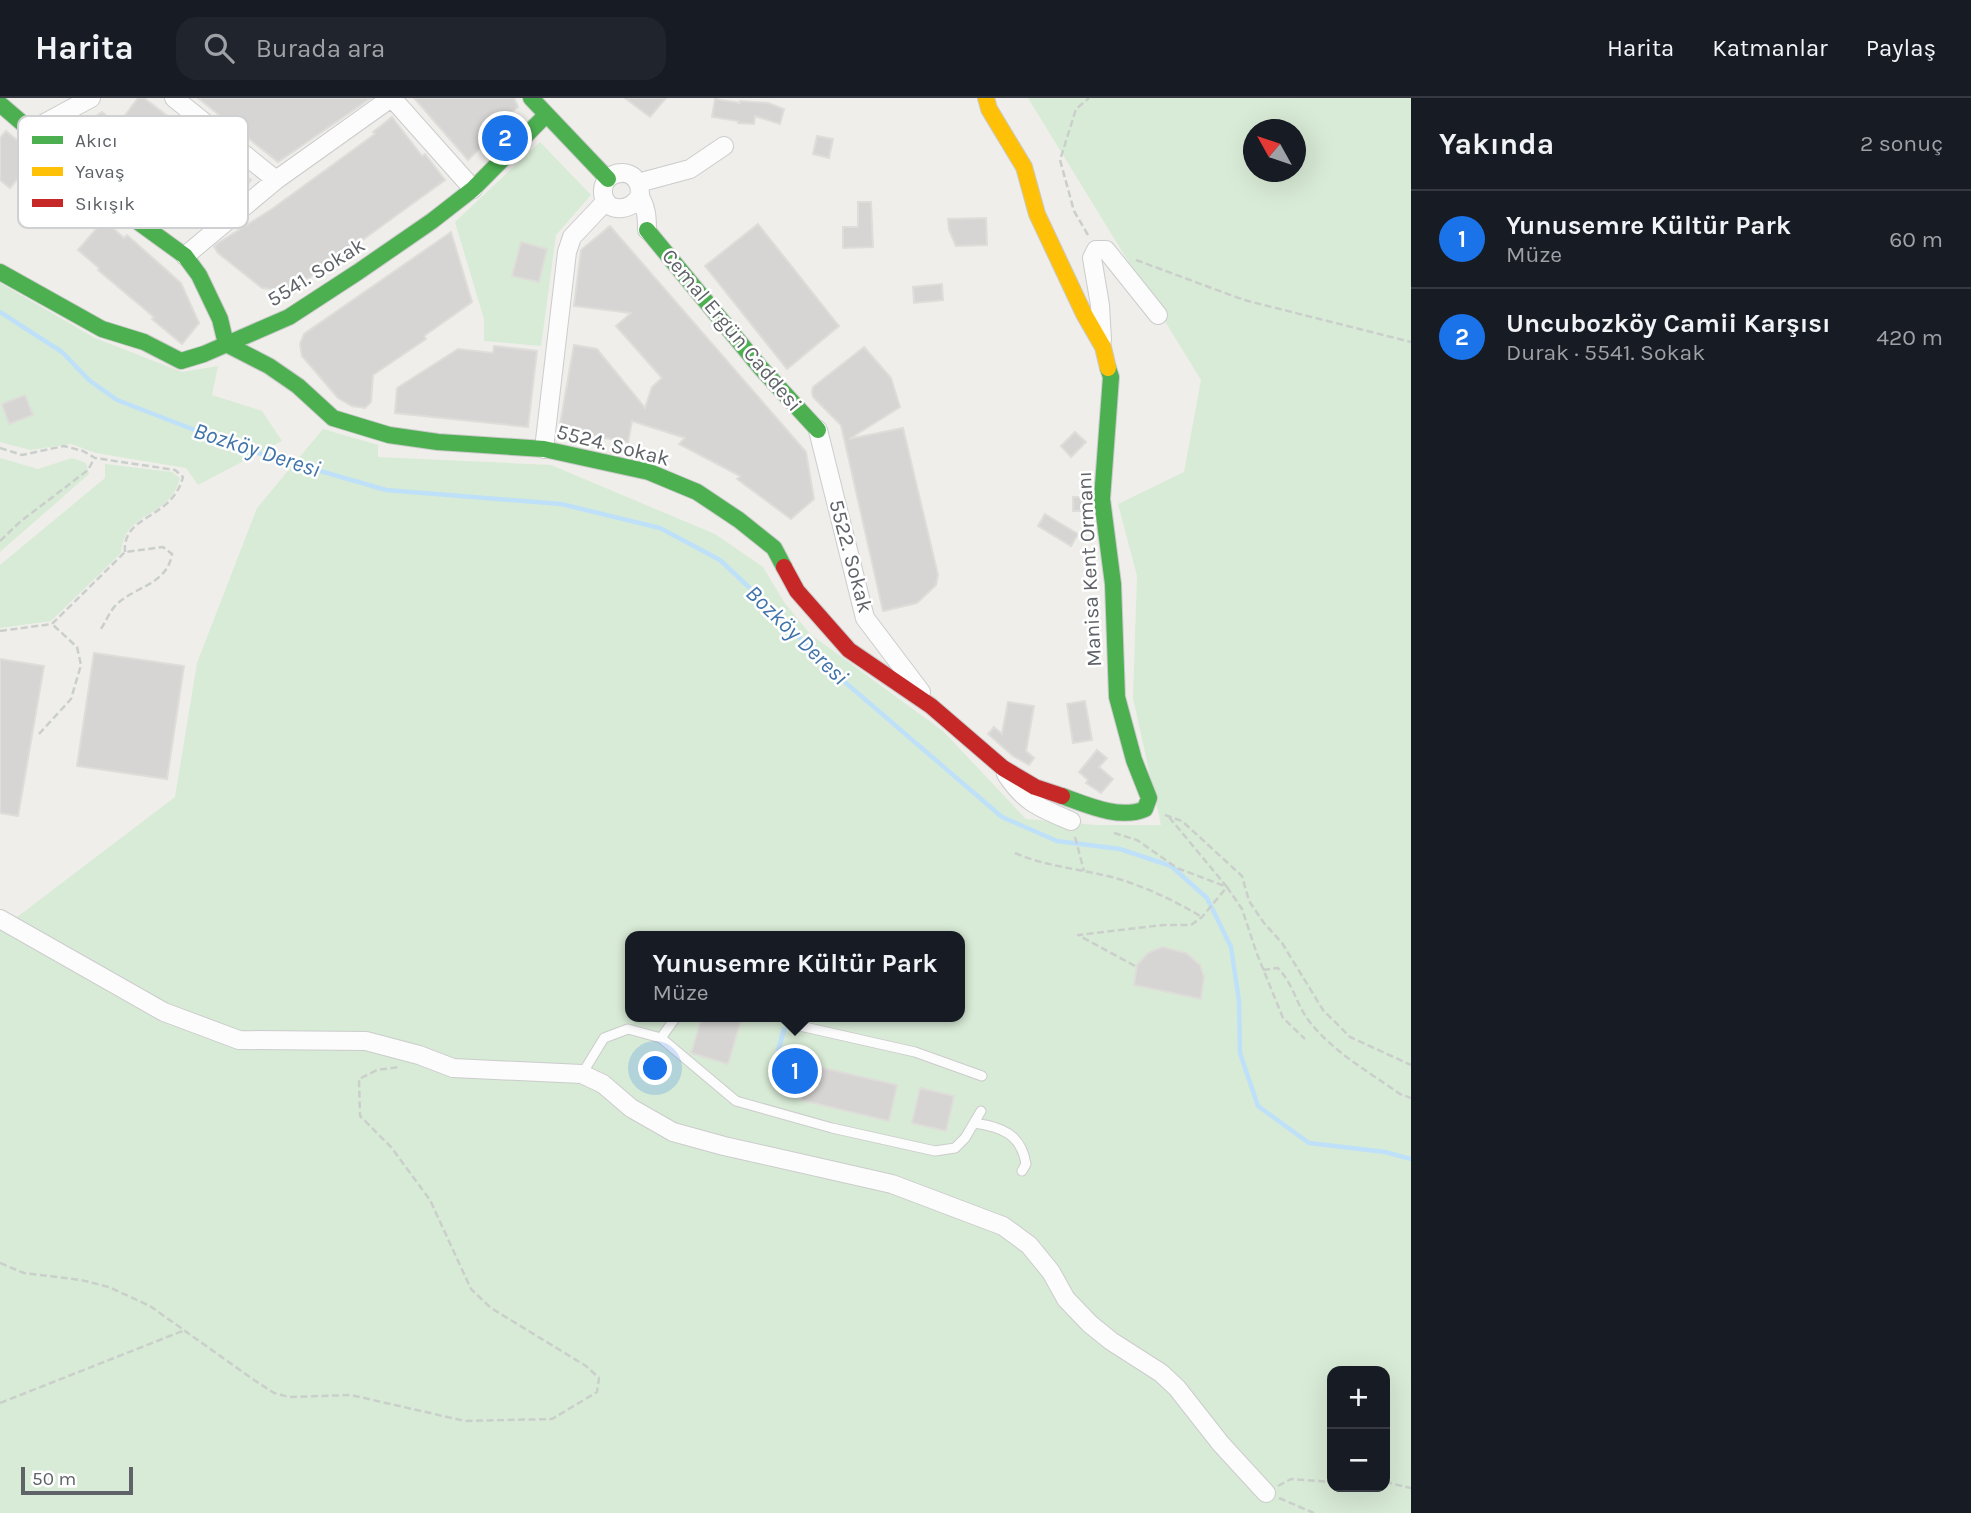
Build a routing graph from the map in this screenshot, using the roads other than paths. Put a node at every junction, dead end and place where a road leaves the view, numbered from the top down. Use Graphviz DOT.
graph roads {
  1 [pos="91,98"];
  2 [pos="174,98"];
  3 [pos="392,98"];
  4 [pos="531,98"];
  5 [pos="557,98"];
  6 [pos="986,98"];
  7 [pos="0,104"];
  8 [pos="546,115"];
  9 [pos="58,116"];
  10 [pos="196,116"];
  11 [pos="18,120"];
  12 [pos="724,146"];
  13 [pos="248,158"];
  14 [pos="608,179"];
  15 [pos="275,180"];
  16 [pos="473,189"];
  17 [pos="635,196"];
  18 [pos="606,201"];
  19 [pos="248,203"];
  20 [pos="146,228"];
  21 [pos="218,228"];
  22 [pos="647,230"];
  23 [pos="185,256"];
  24 [pos="0,272"];
  25 [pos="1158,315"];
  26 [pos="226,344"];
  27 [pos="1103,347"];
  28 [pos="818,430"];
  29 [pos="544,449"];
  30 [pos="931,706"];
  31 [pos="1003,768"];
  32 [pos="1145,809"];
  33 [pos="1072,825"];
  34 [pos="0,919"];
  35 [pos="672,1022"];
  36 [pos="792,1022"];
  37 [pos="661,1038"];
  38 [pos="582,1074"];
  39 [pos="982,1076"];
  40 [pos="981,1111"];
  41 [pos="974,1123"];
  42 [pos="1021,1171"];
  43 [pos="1266,1493"];
  1 -- 9 [label="street"];
  2 -- 10 [label="street"];
  3 -- 15 [label="street"];
  3 -- 16 [label="street"];
  4 -- 8 [label="street"];
  5 -- 8 [label="street"];
  6 -- 27 [label="street, Manisa Kent Ormanı"];
  7 -- 11 [label="street"];
  8 -- 14 [label="street"];
  8 -- 16 [label="street, 5541. Sokak"];
  12 -- 17 [label="street"];
  13 -- 15 [label="street"];
  14 -- 17 [label="street"];
  14 -- 18 [label="street"];
  15 -- 19 [label="street"];
  16 -- 26 [label="street, 5541. Sokak"];
  17 -- 18 [label="street"];
  17 -- 22 [label="street, Cemal Ergün Caddesi"];
  18 -- 29 [label="street"];
  20 -- 23 [label="street"];
  21 -- 23 [label="street"];
  22 -- 28 [label="street, Cemal Ergün Caddesi"];
  23 -- 26 [label="street"];
  24 -- 26 [label="street, 5541. Sokak"];
  25 -- 27 [label="street"];
  26 -- 29 [label="street, 5524. Sokak"];
  27 -- 32 [label="street, Manisa Kent Ormanı"];
  28 -- 30 [label="street, 5522. Sokak"];
  29 -- 30 [label="street, 5524. Sokak"];
  30 -- 31 [label="street, 5524. Sokak"];
  31 -- 32 [label="street, 5524. Sokak"];
  31 -- 33 [label="street"];
  34 -- 38 [label="street"];
  35 -- 37 [label="lane"];
  36 -- 39 [label="lane"];
  37 -- 38 [label="lane"];
  37 -- 41 [label="lane"];
  38 -- 43 [label="street"];
  40 -- 41 [label="lane"];
  41 -- 42 [label="lane"];
}
